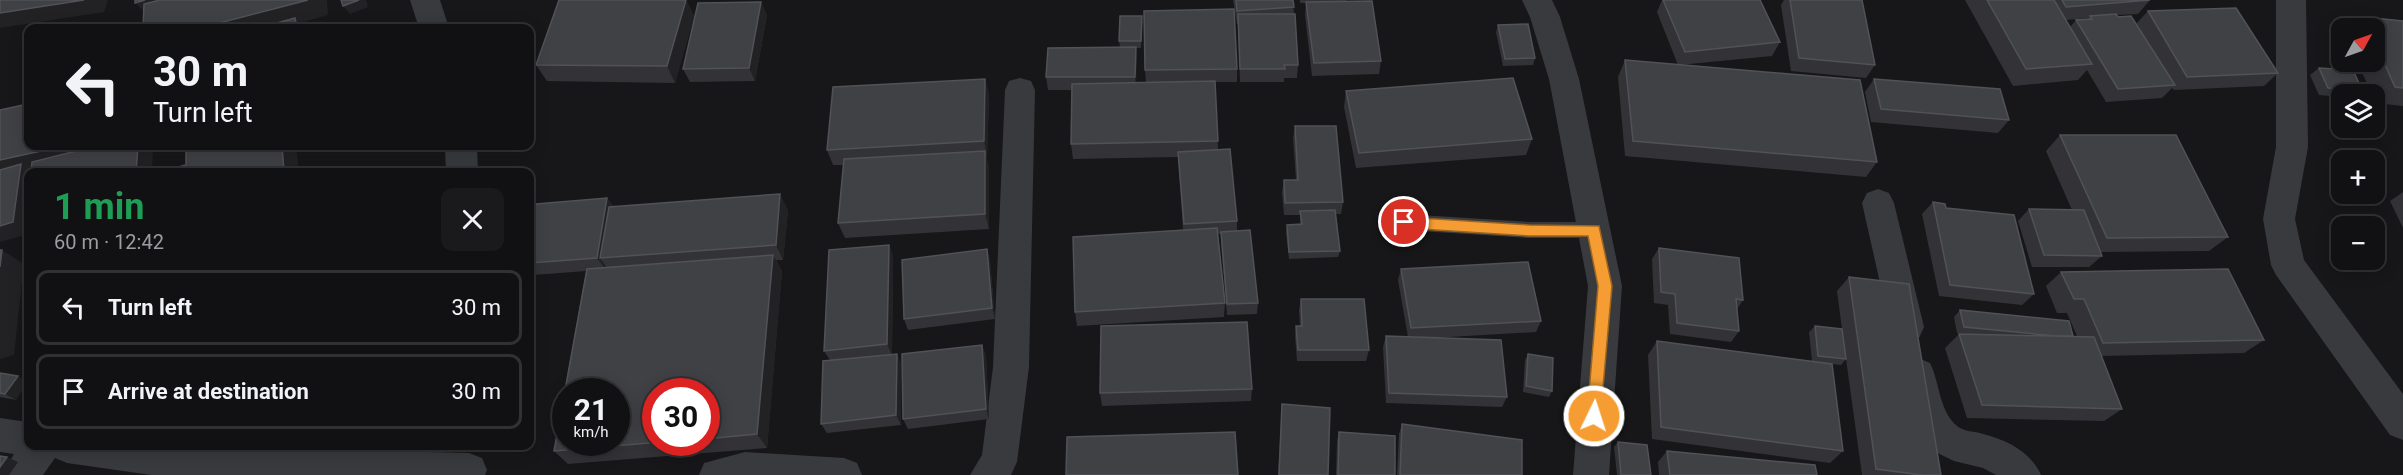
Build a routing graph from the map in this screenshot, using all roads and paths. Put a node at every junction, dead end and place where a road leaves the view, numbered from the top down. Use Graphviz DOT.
graph roads {
  1 [pos="425,0"];
  2 [pos="1537,0"];
  3 [pos="2291,0"];
  4 [pos="433,24"];
  5 [pos="1020,90"];
  6 [pos="462,150"];
  7 [pos="462,168"];
  8 [pos="1878,203"];
  9 [pos="1404,222"];
  10 [pos="1594,230"];
  11 [pos="2403,423"];
  12 [pos="0,435"];
  13 [pos="24,438"];
  14 [pos="40,450"];
  15 [pos="94,450"];
  16 [pos="469,464"];
  17 [pos="20,475"];
  18 [pos="717,475"];
  19 [pos="844,475"];
  20 [pos="988,475"];
  21 [pos="1591,475"];
  22 [pos="2023,475"];
  1 -- 4 [label="street"];
  2 -- 10 [label="street"];
  3 -- 11 [label="street"];
  5 -- 20 [label="street"];
  6 -- 7 [label="street"];
  8 -- 22 [label="street"];
  9 -- 10 [label="lane"];
  10 -- 21 [label="street"];
  12 -- 13 [label="street"];
  14 -- 17 [label="street"];
  15 -- 16 [label="street"];
  18 -- 19 [label="street"];
}
